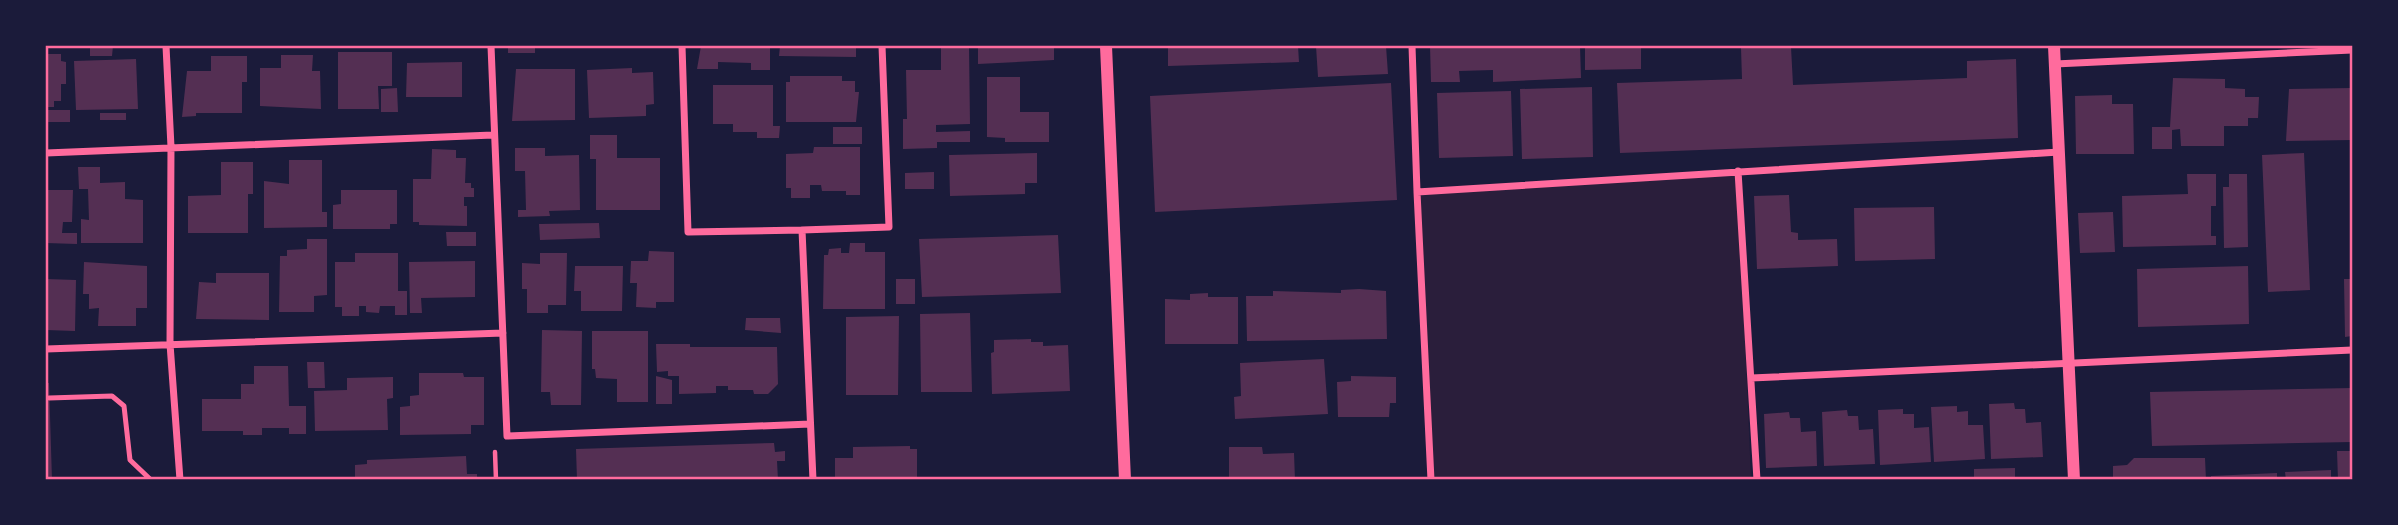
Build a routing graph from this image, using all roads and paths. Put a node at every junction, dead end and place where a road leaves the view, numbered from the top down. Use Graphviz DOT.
graph roads {
  1 [pos="166,46"];
  2 [pos="491,46"];
  3 [pos="682,46"];
  4 [pos="882,46"];
  5 [pos="1106,46"];
  6 [pos="1412,46"];
  7 [pos="2054,46"];
  8 [pos="2353,50"];
  9 [pos="2055,64"];
  10 [pos="493,135"];
  11 [pos="171,147"];
  12 [pos="2059,152"];
  13 [pos="46,153"];
  14 [pos="1738,171"];
  15 [pos="1418,192"];
  16 [pos="802,230"];
  17 [pos="503,333"];
  18 [pos="170,344"];
  19 [pos="46,349"];
  20 [pos="2353,350"];
  21 [pos="2069,363"];
  22 [pos="1751,378"];
  23 [pos="49,398"];
  24 [pos="810,424"];
  25 [pos="151,480"];
  26 [pos="180,480"];
  27 [pos="813,480"];
  28 [pos="1125,480"];
  29 [pos="1430,480"];
  30 [pos="1757,480"];
  31 [pos="2074,480"];
  1 -- 11 [label="street"];
  2 -- 10 [label="street"];
  3 -- 16 [label="street"];
  4 -- 16 [label="street"];
  5 -- 28 [label="street"];
  6 -- 15 [label="street"];
  7 -- 9 [label="street"];
  8 -- 9 [label="street"];
  9 -- 12 [label="street"];
  10 -- 11 [label="street"];
  10 -- 17 [label="street"];
  11 -- 13 [label="street"];
  11 -- 18 [label="street"];
  12 -- 14 [label="street"];
  12 -- 21 [label="street"];
  14 -- 15 [label="street"];
  14 -- 22 [label="street"];
  15 -- 29 [label="street"];
  16 -- 24 [label="street"];
  17 -- 18 [label="street"];
  17 -- 24 [label="street"];
  18 -- 19 [label="street"];
  18 -- 26 [label="street"];
  20 -- 21 [label="street"];
  21 -- 22 [label="street"];
  21 -- 31 [label="street"];
  22 -- 30 [label="street"];
  23 -- 25 [label="lane"];
  24 -- 27 [label="street"];
}
